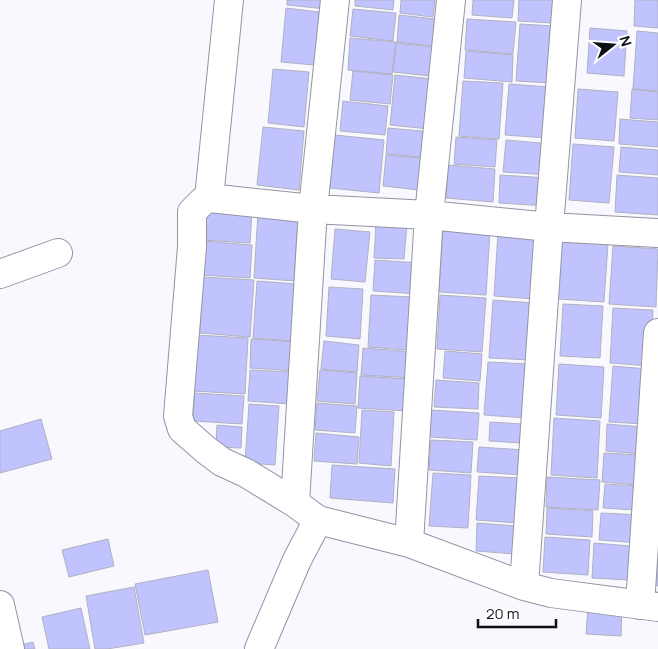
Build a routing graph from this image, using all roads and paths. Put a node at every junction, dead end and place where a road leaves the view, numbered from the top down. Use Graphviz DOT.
graph roads {
  1 [pos="229,0"];
  2 [pos="335,0"];
  3 [pos="451,0"];
  4 [pos="567,0"];
  5 [pos="209,198"];
  6 [pos="313,209"];
  7 [pos="429,215"];
  8 [pos="549,227"];
  9 [pos="658,233"];
  10 [pos="58,253"];
  11 [pos="0,274"];
  12 [pos="658,332"];
  13 [pos="295,503"];
  14 [pos="318,520"];
  15 [pos="409,543"];
  16 [pos="524,586"];
  17 [pos="0,604"];
  18 [pos="649,606"];
  19 [pos="10,649"];
  20 [pos="259,649"];
  1 -- 5 [label="street"];
  2 -- 6 [label="street"];
  3 -- 7 [label="street"];
  4 -- 8 [label="street"];
  5 -- 6 [label="street"];
  5 -- 13 [label="street"];
  6 -- 7 [label="street"];
  6 -- 13 [label="street"];
  7 -- 8 [label="street"];
  7 -- 15 [label="street"];
  8 -- 9 [label="street"];
  8 -- 16 [label="street"];
  10 -- 11 [label="street"];
  12 -- 18 [label="street"];
  13 -- 14 [label="street"];
  14 -- 15 [label="street"];
  14 -- 20 [label="street"];
  15 -- 16 [label="street"];
  16 -- 18 [label="street"];
  17 -- 19 [label="street"];
}
